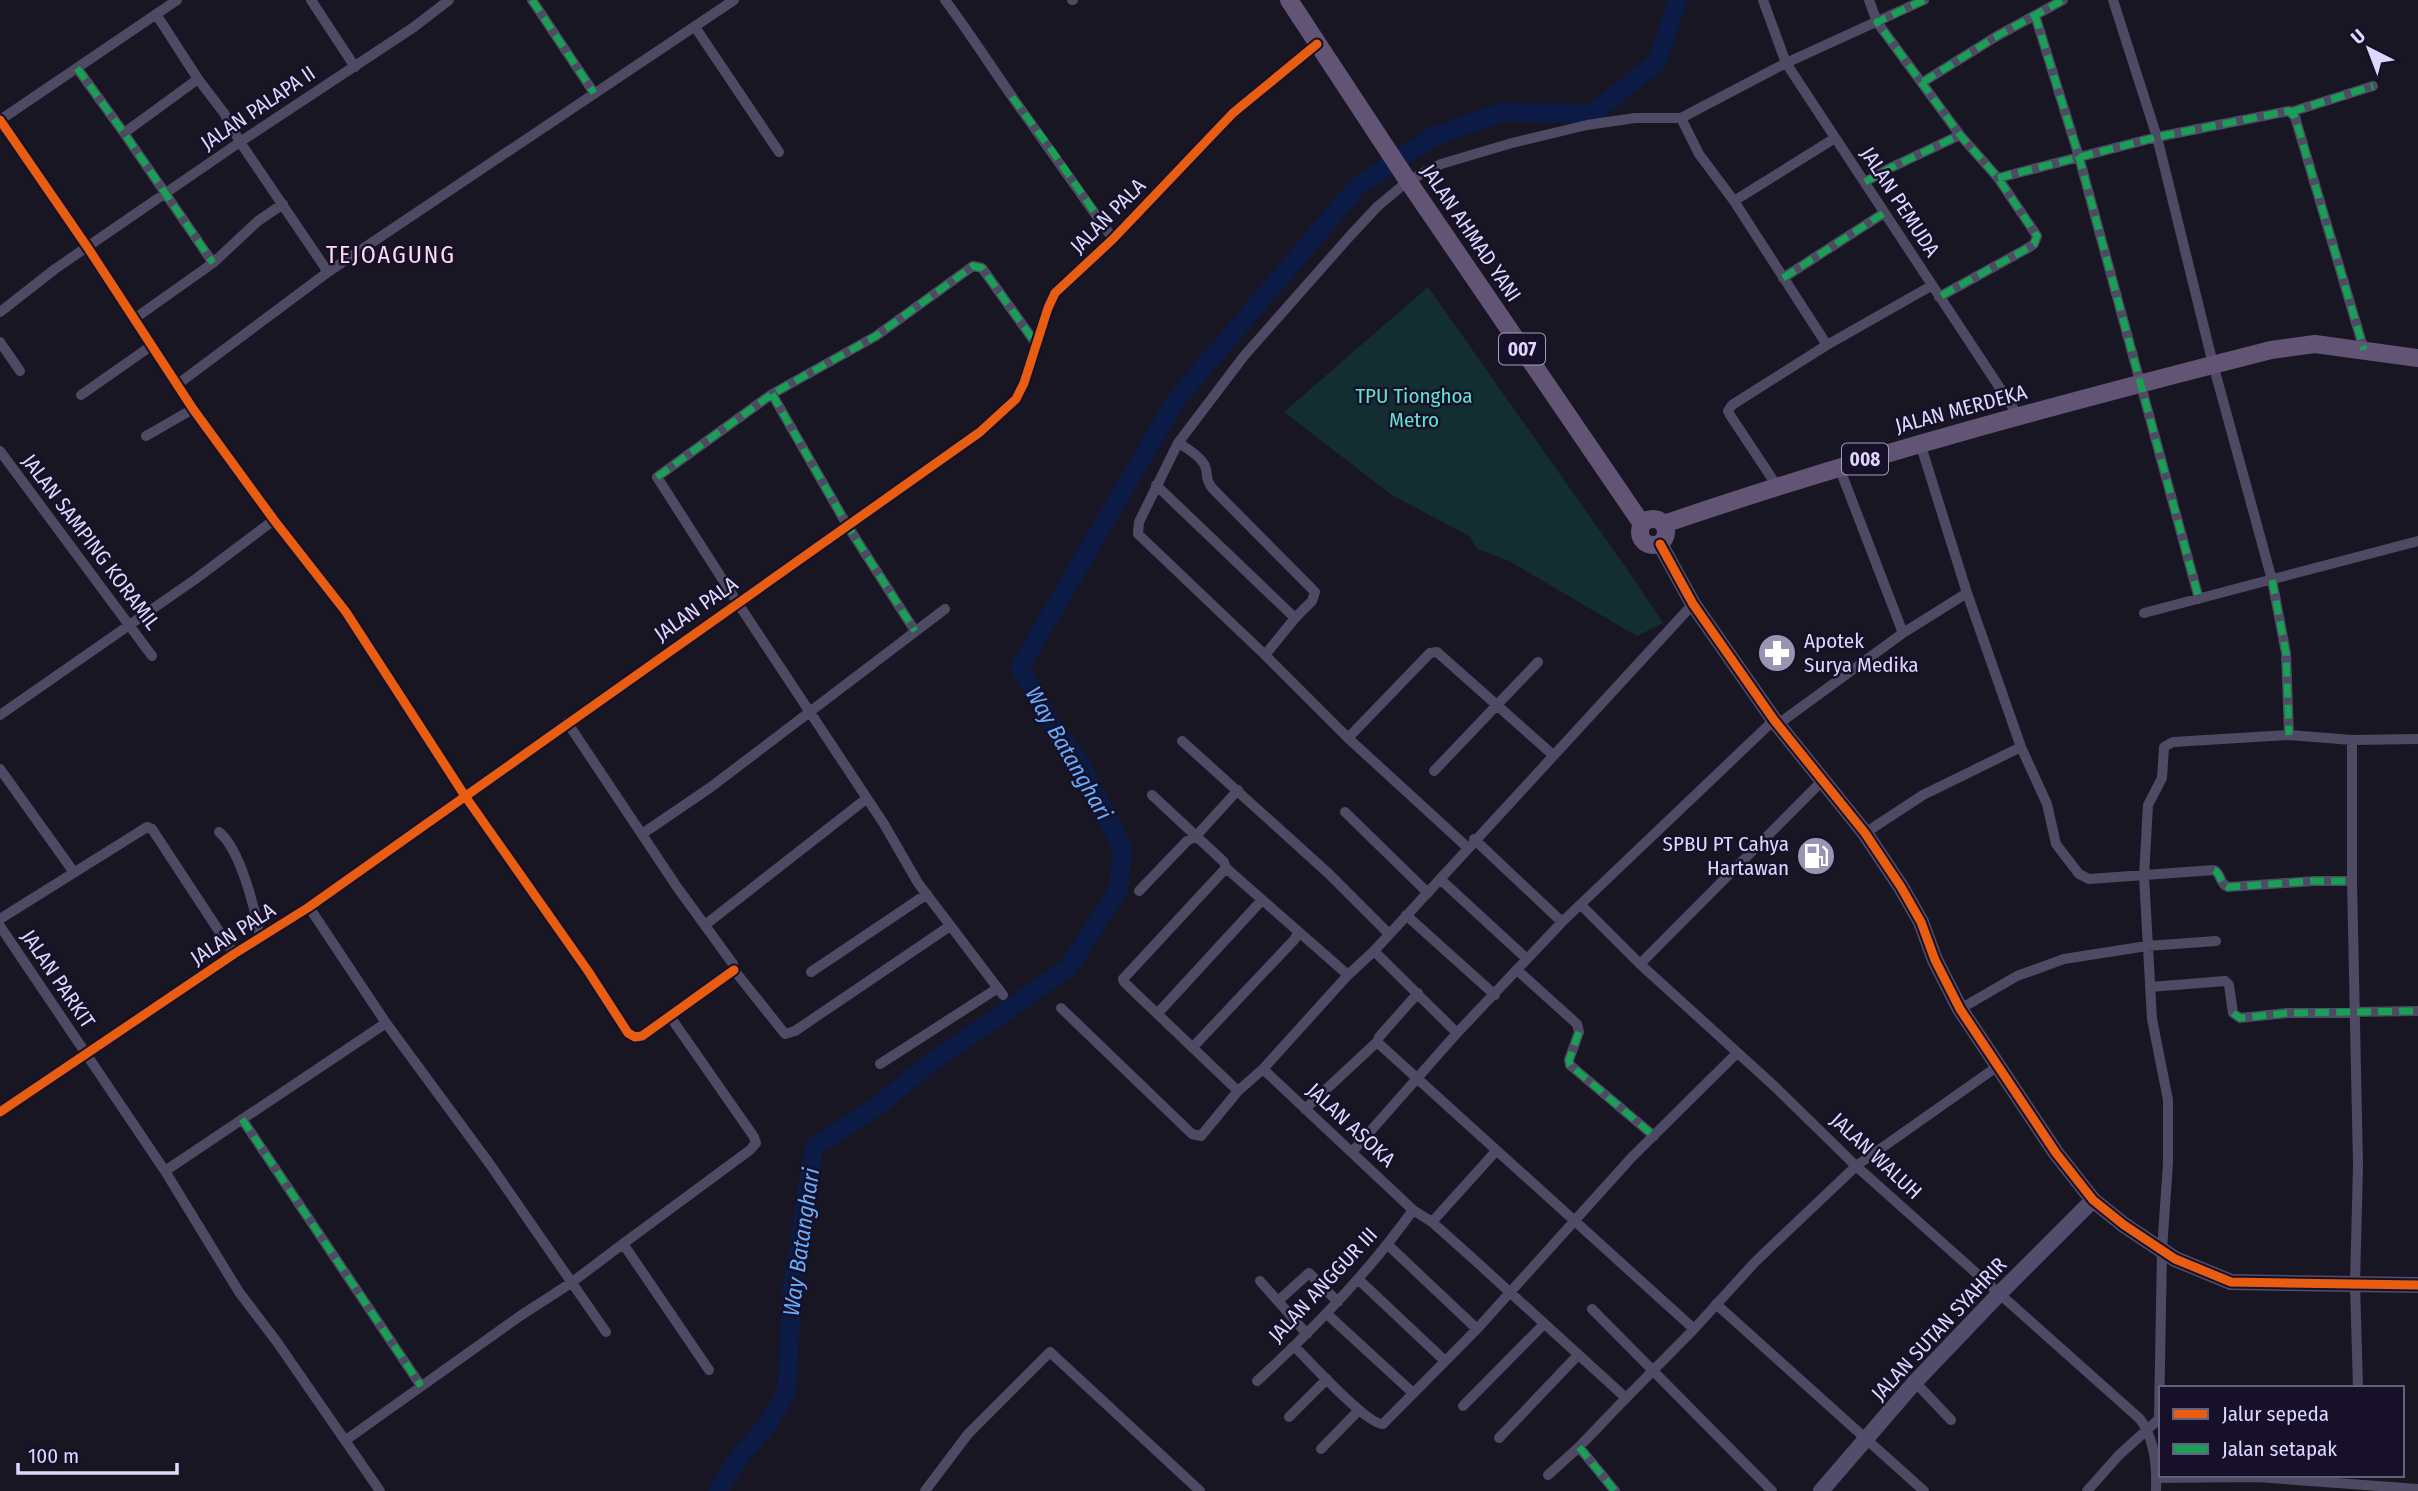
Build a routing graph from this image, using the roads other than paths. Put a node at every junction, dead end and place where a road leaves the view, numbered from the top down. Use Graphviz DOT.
graph roads {
  1 [pos="177,0"];
  2 [pos="311,0"];
  3 [pos="449,0"];
  4 [pos="532,0"];
  5 [pos="734,0"];
  6 [pos="945,0"];
  7 [pos="1289,0"];
  8 [pos="1763,0"];
  9 [pos="1869,0"];
  10 [pos="1924,0"];
  11 [pos="2063,0"];
  12 [pos="2113,0"];
  13 [pos="156,15"];
  14 [pos="2035,15"];
  15 [pos="1877,22"];
  16 [pos="695,27"];
  17 [pos="1318,44"];
  18 [pos="1786,63"];
  19 [pos="355,67"];
  20 [pos="78,68"];
  21 [pos="198,79"];
  22 [pos="1923,82"];
  23 [pos="2372,86"];
  24 [pos="594,93"];
  25 [pos="2291,113"];
  26 [pos="1681,118"];
  27 [pos="0,120"];
  28 [pos="124,133"];
  29 [pos="1960,135"];
  30 [pos="2157,137"];
  31 [pos="1835,138"];
  32 [pos="240,142"];
  33 [pos="779,152"];
  34 [pos="2079,157"];
  35 [pos="1405,177"];
  36 [pos="1998,178"];
  37 [pos="1865,183"];
  38 [pos="167,194"];
  39 [pos="1734,201"];
  40 [pos="283,204"];
  41 [pos="1884,213"];
  42 [pos="1112,239"];
  43 [pos="88,248"];
  44 [pos="213,263"];
  45 [pos="328,272"];
  46 [pos="1783,278"];
  47 [pos="1931,286"];
  48 [pos="1938,297"];
  49 [pos="0,312"];
  50 [pos="134,320"];
  51 [pos="0,342"];
  52 [pos="1037,345"];
  53 [pos="1827,345"];
  54 [pos="150,346"];
  55 [pos="2364,350"];
  56 [pos="2418,358"];
  57 [pos="2213,365"];
  58 [pos="20,371"];
  59 [pos="178,384"];
  60 [pos="2143,384"];
  61 [pos="772,394"];
  62 [pos="81,395"];
  63 [pos="193,410"];
  64 [pos="2019,417"];
  65 [pos="146,436"];
  66 [pos="1178,443"];
  67 [pos="1920,443"];
  68 [pos="0,451"];
  69 [pos="1839,467"];
  70 [pos="1156,485"];
  71 [pos="1777,486"];
  72 [pos="274,520"];
  73 [pos="1643,524"];
  74 [pos="1664,524"];
  75 [pos="847,525"];
  76 [pos="2418,541"];
  77 [pos="1660,544"];
  78 [pos="2272,580"];
  79 [pos="1967,593"];
  80 [pos="2199,599"];
  81 [pos="737,602"];
  82 [pos="1693,604"];
  83 [pos="945,609"];
  84 [pos="2144,613"];
  85 [pos="1294,618"];
  86 [pos="128,625"];
  87 [pos="915,631"];
  88 [pos="1903,633"];
  89 [pos="152,656"];
  90 [pos="1265,656"];
  91 [pos="1538,662"];
  92 [pos="1497,706"];
  93 [pos="809,712"];
  94 [pos="0,715"];
  95 [pos="567,722"];
  96 [pos="1776,722"];
  97 [pos="2289,735"];
  98 [pos="1348,738"];
  99 [pos="2418,739"];
  100 [pos="2352,740"];
  101 [pos="1182,741"];
  102 [pos="2021,747"];
  103 [pos="1553,755"];
  104 [pos="0,769"];
  105 [pos="1434,771"];
  106 [pos="1822,781"];
  107 [pos="1238,790"];
  108 [pos="1152,795"];
  109 [pos="465,796"];
  110 [pos="866,799"];
  111 [pos="1345,812"];
  112 [pos="219,832"];
  113 [pos="1865,833"];
  114 [pos="642,834"];
  115 [pos="1196,836"];
  116 [pos="1471,843"];
  117 [pos="1226,868"];
  118 [pos="73,871"];
  119 [pos="2144,876"];
  120 [pos="1440,879"];
  121 [pos="2352,881"];
  122 [pos="1139,891"];
  123 [pos="1428,893"];
  124 [pos="926,894"];
  125 [pos="1262,900"];
  126 [pos="1581,905"];
  127 [pos="309,906"];
  128 [pos="1406,915"];
  129 [pos="0,919"];
  130 [pos="1562,922"];
  131 [pos="705,925"];
  132 [pos="0,926"];
  133 [pos="950,926"];
  134 [pos="1298,932"];
  135 [pos="1389,934"];
  136 [pos="260,937"];
  137 [pos="2216,941"];
  138 [pos="2147,946"];
  139 [pos="1374,951"];
  140 [pos="234,954"];
  141 [pos="1527,959"];
  142 [pos="1640,964"];
  143 [pos="734,970"];
  144 [pos="1517,970"];
  145 [pos="811,972"];
  146 [pos="1348,975"];
  147 [pos="2150,987"];
  148 [pos="1418,993"];
  149 [pos="1495,995"];
  150 [pos="1060,1008"];
  151 [pos="1959,1009"];
  152 [pos="2418,1011"];
  153 [pos="2356,1012"];
  154 [pos="1158,1013"];
  155 [pos="669,1015"];
  156 [pos="386,1023"];
  157 [pos="1457,1032"];
  158 [pos="1377,1042"];
  159 [pos="1194,1046"];
  160 [pos="85,1053"];
  161 [pos="1737,1054"];
  162 [pos="880,1064"];
  163 [pos="1998,1066"];
  164 [pos="1263,1069"];
  165 [pos="1416,1079"];
  166 [pos="1238,1091"];
  167 [pos="1305,1110"];
  168 [pos="0,1112"];
  169 [pos="242,1119"];
  170 [pos="1654,1136"];
  171 [pos="1496,1151"];
  172 [pos="1352,1152"];
  173 [pos="1856,1166"];
  174 [pos="165,1171"];
  175 [pos="2093,1200"];
  176 [pos="1413,1210"];
  177 [pos="1574,1221"];
  178 [pos="1432,1222"];
  179 [pos="1388,1245"];
  180 [pos="620,1246"];
  181 [pos="2162,1250"];
  182 [pos="1358,1279"];
  183 [pos="1260,1281"];
  184 [pos="571,1283"];
  185 [pos="2355,1284"];
  186 [pos="2418,1285"];
  187 [pos="1509,1293"];
  188 [pos="2000,1293"];
  189 [pos="1278,1301"];
  190 [pos="1338,1302"];
  191 [pos="1716,1304"];
  192 [pos="1592,1308"];
  193 [pos="1327,1314"];
  194 [pos="1544,1324"];
  195 [pos="1477,1329"];
  196 [pos="1694,1329"];
  197 [pos="606,1332"];
  198 [pos="1307,1334"];
  199 [pos="1295,1347"];
  200 [pos="1578,1355"];
  201 [pos="1445,1360"];
  202 [pos="1654,1369"];
  203 [pos="709,1370"];
  204 [pos="1327,1379"];
  205 [pos="1257,1381"];
  206 [pos="1915,1382"];
  207 [pos="421,1386"];
  208 [pos="2160,1386"];
  209 [pos="2358,1386"];
  210 [pos="1413,1393"];
  211 [pos="1626,1398"];
  212 [pos="1463,1406"];
  213 [pos="1359,1410"];
  214 [pos="1289,1417"];
  215 [pos="2159,1419"];
  216 [pos="1951,1420"];
  217 [pos="2148,1430"];
  218 [pos="1499,1438"];
  219 [pos="1866,1439"];
  220 [pos="346,1440"];
  221 [pos="1579,1447"];
  222 [pos="1321,1449"];
  223 [pos="1548,1475"];
  224 [pos="2156,1478"];
  225 [pos="2357,1484"];
  226 [pos="2418,1489"];
  227 [pos="380,1491"];
  228 [pos="925,1491"];
  229 [pos="1200,1491"];
  230 [pos="1615,1491"];
  231 [pos="1772,1491"];
  232 [pos="1821,1491"];
  233 [pos="1924,1491"];
  234 [pos="2087,1491"];
  235 [pos="2156,1491"];
  1 -- 13 [label="street"];
  2 -- 19 [label="street"];
  3 -- 19 [label="street, JALAN PALAPA II"];
  4 -- 24 [label="street"];
  5 -- 16 [label="street"];
  6 -- 42 [label="street"];
  7 -- 17 [label="main road, JALAN AHMAD YANI / 007"];
  8 -- 18 [label="street, JALAN PEMUDA"];
  9 -- 15 [label="street"];
  10 -- 15 [label="street"];
  11 -- 14 [label="street"];
  12 -- 30 [label="street"];
  13 -- 20 [label="street"];
  13 -- 21 [label="street"];
  14 -- 22 [label="street"];
  14 -- 34 [label="street"];
  15 -- 18 [label="street"];
  15 -- 22 [label="street"];
  16 -- 24 [label="street"];
  16 -- 33 [label="street"];
  17 -- 35 [label="main road, JALAN AHMAD YANI / 007"];
  17 -- 42 [label="street, JALAN PALA"];
  18 -- 26 [label="street"];
  18 -- 31 [label="street, JALAN PEMUDA"];
  19 -- 32 [label="street, JALAN PALAPA II"];
  20 -- 27 [label="street"];
  20 -- 28 [label="street"];
  21 -- 28 [label="street"];
  21 -- 32 [label="street"];
  22 -- 29 [label="street"];
  23 -- 25 [label="street"];
  24 -- 45 [label="street"];
  25 -- 30 [label="street"];
  25 -- 55 [label="street"];
  26 -- 35 [label="street"];
  26 -- 39 [label="street"];
  27 -- 43 [label="street"];
  28 -- 38 [label="street"];
  29 -- 36 [label="street"];
  29 -- 37 [label="street"];
  30 -- 34 [label="street"];
  30 -- 57 [label="street"];
  31 -- 37 [label="street, JALAN PEMUDA"];
  31 -- 39 [label="street"];
  32 -- 38 [label="street, JALAN PALAPA II"];
  32 -- 40 [label="street"];
  34 -- 36 [label="street"];
  34 -- 60 [label="street"];
  35 -- 66 [label="street"];
  35 -- 73 [label="main road, JALAN AHMAD YANI / 007"];
  36 -- 48 [label="street"];
  37 -- 41 [label="street, JALAN PEMUDA"];
  38 -- 43 [label="street, JALAN PALAPA II"];
  38 -- 44 [label="street"];
  39 -- 46 [label="street"];
  40 -- 44 [label="street"];
  40 -- 45 [label="street"];
  41 -- 46 [label="street"];
  41 -- 47 [label="street, JALAN PEMUDA"];
  42 -- 52 [label="street, JALAN PALA"];
  43 -- 49 [label="street, JALAN PALAPA II"];
  43 -- 50 [label="street"];
  44 -- 50 [label="street"];
  45 -- 59 [label="street"];
  46 -- 53 [label="street"];
  47 -- 48 [label="street, JALAN PEMUDA"];
  47 -- 53 [label="street"];
  48 -- 64 [label="street, JALAN PEMUDA"];
  50 -- 54 [label="street"];
  51 -- 58 [label="street"];
  52 -- 61 [label="street"];
  52 -- 75 [label="street, JALAN PALA"];
  53 -- 71 [label="street"];
  54 -- 59 [label="street"];
  54 -- 62 [label="street"];
  55 -- 56 [label="main road, 008"];
  55 -- 57 [label="main road, 008"];
  57 -- 60 [label="main road, 008"];
  57 -- 78 [label="street"];
  59 -- 63 [label="street"];
  60 -- 64 [label="main road, JALAN MERDEKA / 008"];
  60 -- 80 [label="street"];
  61 -- 75 [label="street"];
  61 -- 81 [label="street"];
  63 -- 65 [label="street"];
  63 -- 72 [label="street"];
  64 -- 67 [label="main road, JALAN MERDEKA / 008"];
  66 -- 70 [label="street"];
  66 -- 85 [label="street"];
  67 -- 69 [label="main road, JALAN MERDEKA / 008"];
  67 -- 79 [label="street"];
  68 -- 86 [label="street, JALAN SAMPING KORAMIL"];
  69 -- 71 [label="main road, JALAN MERDEKA / 008"];
  69 -- 88 [label="street"];
  70 -- 85 [label="street"];
  70 -- 90 [label="street"];
  71 -- 74 [label="main road, JALAN MERDEKA / 008"];
  72 -- 86 [label="street"];
  72 -- 109 [label="street"];
  73 -- 74 [label="main road, 008"];
  73 -- 77 [label="main road"];
  74 -- 77 [label="main road"];
  75 -- 81 [label="street, JALAN PALA"];
  75 -- 87 [label="street"];
  76 -- 78 [label="street"];
  77 -- 82 [label="street"];
  78 -- 80 [label="street"];
  78 -- 97 [label="street"];
  79 -- 88 [label="street"];
  79 -- 102 [label="street"];
  80 -- 84 [label="street"];
  81 -- 93 [label="street"];
  81 -- 95 [label="street, JALAN PALA"];
  82 -- 96 [label="street"];
  82 -- 103 [label="street"];
  83 -- 87 [label="street"];
  85 -- 90 [label="street"];
  86 -- 89 [label="street, JALAN SAMPING KORAMIL"];
  86 -- 94 [label="street"];
  87 -- 93 [label="street"];
  88 -- 96 [label="street"];
  90 -- 98 [label="street"];
  91 -- 92 [label="street"];
  92 -- 98 [label="street"];
  92 -- 103 [label="street"];
  92 -- 105 [label="street"];
  93 -- 110 [label="street"];
  93 -- 114 [label="street"];
  95 -- 109 [label="street, JALAN PALA"];
  95 -- 114 [label="street"];
  96 -- 106 [label="street"];
  96 -- 126 [label="street"];
  97 -- 100 [label="street"];
  97 -- 119 [label="street"];
  98 -- 116 [label="street"];
  99 -- 100 [label="street"];
  100 -- 121 [label="street"];
  101 -- 107 [label="street"];
  102 -- 113 [label="street"];
  102 -- 119 [label="street"];
  103 -- 116 [label="street"];
  104 -- 118 [label="street"];
  106 -- 113 [label="street"];
  106 -- 142 [label="street"];
  107 -- 115 [label="street"];
  107 -- 135 [label="street"];
  108 -- 115 [label="street"];
  109 -- 127 [label="street, JALAN PALA"];
  109 -- 155 [label="street"];
  110 -- 124 [label="street"];
  110 -- 131 [label="street"];
  111 -- 123 [label="street"];
  112 -- 136 [label="street"];
  113 -- 151 [label="street"];
  114 -- 131 [label="street"];
  115 -- 117 [label="street"];
  115 -- 122 [label="street"];
  116 -- 120 [label="street"];
  116 -- 130 [label="street"];
  117 -- 125 [label="street"];
  117 -- 154 [label="street"];
  118 -- 129 [label="street"];
  118 -- 140 [label="street"];
  119 -- 121 [label="street"];
  119 -- 138 [label="street"];
  120 -- 123 [label="street"];
  120 -- 141 [label="street"];
  121 -- 153 [label="street"];
  123 -- 128 [label="street"];
  124 -- 133 [label="street"];
  124 -- 145 [label="street"];
  125 -- 134 [label="street"];
  125 -- 154 [label="street"];
  126 -- 130 [label="street"];
  126 -- 142 [label="street, JALAN WALUH"];
  127 -- 136 [label="street, JALAN PALA"];
  127 -- 156 [label="street"];
  128 -- 135 [label="street"];
  128 -- 149 [label="street"];
  130 -- 141 [label="street"];
  131 -- 143 [label="street"];
  132 -- 160 [label="street, JALAN PARKIT"];
  133 -- 143 [label="street"];
  133 -- 162 [label="street"];
  134 -- 146 [label="street"];
  134 -- 159 [label="street"];
  135 -- 139 [label="street"];
  136 -- 140 [label="street, JALAN PALA"];
  137 -- 138 [label="street"];
  138 -- 147 [label="street"];
  138 -- 151 [label="street"];
  139 -- 146 [label="street"];
  139 -- 148 [label="street"];
  140 -- 160 [label="street, JALAN PALA"];
  141 -- 144 [label="street"];
  142 -- 161 [label="street, JALAN WALUH"];
  143 -- 155 [label="street"];
  144 -- 149 [label="street"];
  144 -- 170 [label="street"];
  146 -- 164 [label="street"];
  147 -- 153 [label="street"];
  147 -- 181 [label="street"];
  148 -- 157 [label="street"];
  148 -- 158 [label="street"];
  149 -- 157 [label="street"];
  150 -- 166 [label="street"];
  151 -- 163 [label="street"];
  152 -- 153 [label="street"];
  153 -- 185 [label="street"];
  154 -- 159 [label="street"];
  155 -- 180 [label="street"];
  156 -- 169 [label="street"];
  156 -- 184 [label="street"];
  157 -- 165 [label="street"];
  158 -- 165 [label="street"];
  158 -- 167 [label="street"];
  159 -- 166 [label="street"];
  160 -- 168 [label="street, JALAN PALA"];
  160 -- 174 [label="street, JALAN PARKIT"];
  161 -- 170 [label="street"];
  161 -- 173 [label="street, JALAN WALUH"];
  163 -- 173 [label="street"];
  163 -- 175 [label="street"];
  164 -- 166 [label="street"];
  164 -- 167 [label="street, JALAN ASOKA"];
  165 -- 171 [label="street"];
  165 -- 172 [label="street"];
  167 -- 172 [label="street, JALAN ASOKA"];
  169 -- 174 [label="street"];
  169 -- 207 [label="street"];
  170 -- 177 [label="street"];
  171 -- 177 [label="street"];
  171 -- 178 [label="street"];
  172 -- 176 [label="street, JALAN ASOKA"];
  173 -- 188 [label="street, JALAN WALUH"];
  173 -- 191 [label="street"];
  174 -- 220 [label="street, JALAN PARKIT"];
  175 -- 181 [label="street"];
  175 -- 188 [label="street, JALAN SUTAN SYAHRIR"];
  176 -- 178 [label="street, JALAN ASOKA"];
  176 -- 179 [label="street, JALAN ANGGUR III"];
  177 -- 187 [label="street"];
  177 -- 196 [label="street"];
  178 -- 187 [label="street, JALAN ASOKA"];
  179 -- 182 [label="street, JALAN ANGGUR III"];
  179 -- 195 [label="street"];
  180 -- 184 [label="street"];
  180 -- 203 [label="street"];
  181 -- 185 [label="street"];
  181 -- 208 [label="street"];
  182 -- 190 [label="street, JALAN ANGGUR III"];
  182 -- 201 [label="street"];
  183 -- 189 [label="street"];
  184 -- 197 [label="street"];
  184 -- 207 [label="street"];
  185 -- 186 [label="street"];
  185 -- 209 [label="street"];
  187 -- 194 [label="street, JALAN ASOKA"];
  187 -- 195 [label="street"];
  188 -- 206 [label="street, JALAN SUTAN SYAHRIR"];
  188 -- 217 [label="street, JALAN WALUH"];
  189 -- 190 [label="street"];
  189 -- 198 [label="street"];
  190 -- 193 [label="street, JALAN ANGGUR III"];
  191 -- 196 [label="street"];
  191 -- 219 [label="street"];
  192 -- 202 [label="street"];
  193 -- 198 [label="street, JALAN ANGGUR III"];
  193 -- 210 [label="street"];
  194 -- 200 [label="street, JALAN ASOKA"];
  194 -- 212 [label="street"];
  195 -- 201 [label="street"];
  196 -- 202 [label="street"];
  198 -- 199 [label="street, JALAN ANGGUR III"];
  199 -- 204 [label="street"];
  199 -- 205 [label="street, JALAN ANGGUR III"];
  200 -- 211 [label="street, JALAN ASOKA"];
  200 -- 218 [label="street"];
  201 -- 210 [label="street"];
  202 -- 211 [label="street"];
  202 -- 231 [label="street"];
  204 -- 213 [label="street"];
  204 -- 214 [label="street"];
  206 -- 216 [label="street"];
  206 -- 219 [label="street, JALAN SUTAN SYAHRIR"];
  207 -- 220 [label="street"];
  210 -- 213 [label="street"];
  211 -- 221 [label="street"];
  213 -- 222 [label="street"];
  215 -- 217 [label="street"];
  217 -- 224 [label="street"];
  217 -- 234 [label="street"];
  219 -- 232 [label="street, JALAN SUTAN SYAHRIR"];
  219 -- 233 [label="street"];
  220 -- 227 [label="street, JALAN PARKIT"];
  221 -- 223 [label="street"];
  221 -- 230 [label="street"];
  224 -- 225 [label="street"];
  224 -- 235 [label="street"];
  225 -- 226 [label="street"];
  228 -- 229 [label="street"];
}
